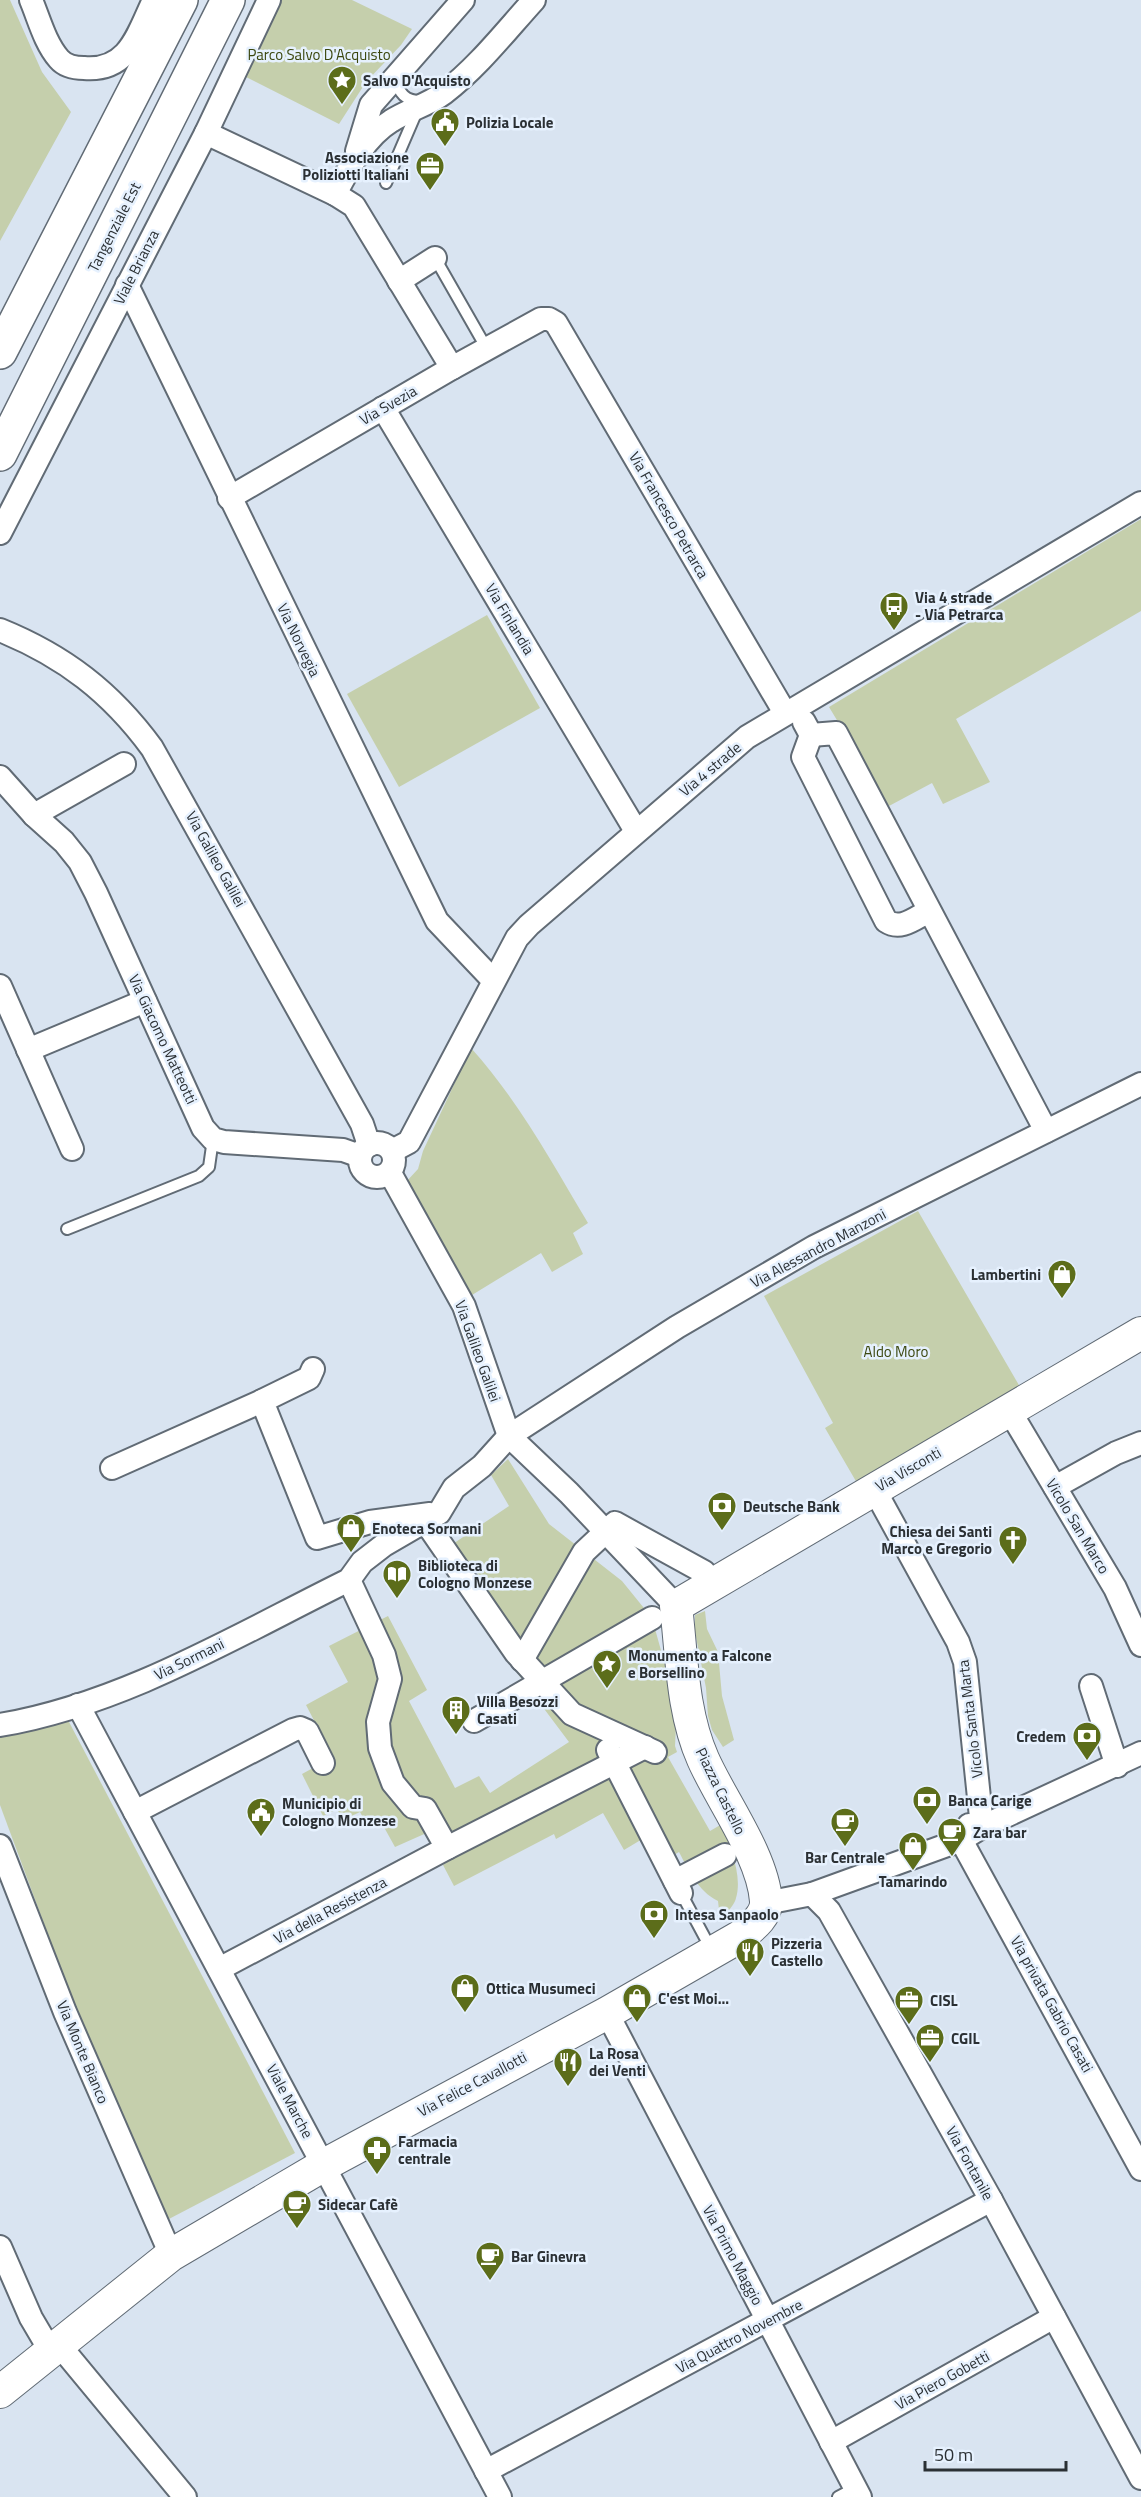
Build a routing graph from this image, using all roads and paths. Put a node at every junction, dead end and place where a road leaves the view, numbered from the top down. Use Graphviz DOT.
graph roads {
  1 [pos="31,0"];
  2 [pos="154,0"];
  3 [pos="181,0"];
  4 [pos="228,0"];
  5 [pos="269,0"];
  6 [pos="463,0"];
  7 [pos="534,0"];
  8 [pos="398,73"];
  9 [pos="426,104"];
  10 [pos="206,133"];
  11 [pos="355,159"];
  12 [pos="386,183"];
  13 [pos="335,194"];
  14 [pos="435,258"];
  15 [pos="399,281"];
  16 [pos="127,285"];
  17 [pos="549,319"];
  18 [pos="487,349"];
  19 [pos="0,352"];
  20 [pos="452,368"];
  21 [pos="383,408"];
  22 [pos="0,454"];
  23 [pos="229,498"];
  24 [pos="1141,503"];
  25 [pos="0,533"];
  26 [pos="0,630"];
  27 [pos="791,710"];
  28 [pos="812,735"];
  29 [pos="124,764"];
  30 [pos="0,777"];
  31 [pos="34,815"];
  32 [pos="636,831"];
  33 [pos="930,911"];
  34 [pos="493,980"];
  35 [pos="0,986"];
  36 [pos="145,1001"];
  37 [pos="28,1050"];
  38 [pos="1141,1084"];
  39 [pos="1046,1131"];
  40 [pos="213,1139"];
  41 [pos="72,1149"];
  42 [pos="364,1150"];
  43 [pos="391,1162"];
  44 [pos="67,1229"];
  45 [pos="1141,1333"];
  46 [pos="313,1369"];
  47 [pos="262,1401"];
  48 [pos="1009,1410"];
  49 [pos="509,1436"];
  50 [pos="1141,1443"];
  51 [pos="112,1468"];
  52 [pos="1055,1487"];
  53 [pos="874,1490"];
  54 [pos="432,1517"];
  55 [pos="605,1530"];
  56 [pos="355,1571"];
  57 [pos="704,1572"];
  58 [pos="664,1612"];
  59 [pos="1141,1645"];
  60 [pos="522,1660"];
  61 [pos="542,1681"];
  62 [pos="1091,1686"];
  63 [pos="78,1705"];
  64 [pos="474,1721"];
  65 [pos="0,1725"];
  66 [pos="595,1725"];
  67 [pos="1141,1753"];
  68 [pos="614,1762"];
  69 [pos="323,1763"];
  70 [pos="1117,1766"];
  71 [pos="135,1812"];
  72 [pos="982,1827"];
  73 [pos="961,1840"];
  74 [pos="0,1846"];
  75 [pos="444,1850"];
  76 [pos="725,1855"];
  77 [pos="678,1887"];
  78 [pos="813,1894"];
  79 [pos="766,1903"];
  80 [pos="713,1952"];
  81 [pos="219,1969"];
  82 [pos="607,2013"];
  83 [pos="324,2165"];
  84 [pos="1141,2169"];
  85 [pos="991,2200"];
  86 [pos="0,2247"];
  87 [pos="171,2255"];
  88 [pos="1054,2317"];
  89 [pos="767,2320"];
  90 [pos="56,2349"];
  91 [pos="0,2392"];
  92 [pos="831,2442"];
  93 [pos="486,2471"];
  94 [pos="1141,2478"];
  95 [pos="851,2494"];
  96 [pos="185,2497"];
  97 [pos="500,2497"];
  1 -- 2 [label="street"];
  3 -- 19 [label="highway"];
  4 -- 22 [label="highway, Tangenziale Est"];
  5 -- 10 [label="street, Viale Brianza"];
  6 -- 8 [label="street"];
  7 -- 9 [label="street"];
  8 -- 9 [label="lane"];
  8 -- 11 [label="street"];
  9 -- 11 [label="street"];
  9 -- 12 [label="lane"];
  10 -- 13 [label="street"];
  10 -- 16 [label="street, Viale Brianza"];
  11 -- 13 [label="street"];
  13 -- 15 [label="street"];
  14 -- 15 [label="street"];
  14 -- 18 [label="lane"];
  15 -- 20 [label="street"];
  16 -- 23 [label="street, Via Norvegia"];
  16 -- 25 [label="street, Viale Brianza"];
  17 -- 18 [label="street, Via Svezia"];
  17 -- 27 [label="street, Via Francesco Petrarca"];
  18 -- 20 [label="street, Via Svezia"];
  20 -- 21 [label="street, Via Svezia"];
  21 -- 23 [label="street, Via Svezia"];
  21 -- 32 [label="street, Via Finlandia"];
  23 -- 34 [label="street, Via Norvegia"];
  24 -- 27 [label="street, Via 4 strade"];
  26 -- 42 [label="street, Via Galileo Galilei"];
  27 -- 28 [label="street, Via Francesco Petrarca"];
  27 -- 32 [label="street, Via 4 strade"];
  28 -- 33 [label="street"];
  28 -- 33 [label="street"];
  29 -- 31 [label="street"];
  30 -- 31 [label="street, Via Giacomo Matteotti"];
  31 -- 36 [label="street, Via Giacomo Matteotti"];
  32 -- 34 [label="street, Via 4 strade"];
  33 -- 39 [label="street"];
  34 -- 43 [label="street, Via 4 strade"];
  35 -- 37 [label="street"];
  36 -- 37 [label="street"];
  36 -- 40 [label="street, Via Giacomo Matteotti"];
  37 -- 41 [label="street"];
  38 -- 39 [label="street, Via Alessandro Manzoni"];
  39 -- 49 [label="street, Via Alessandro Manzoni"];
  40 -- 42 [label="street"];
  40 -- 44 [label="lane"];
  42 -- 43 [label="street"];
  42 -- 43 [label="street"];
  43 -- 49 [label="street, Via Galileo Galilei"];
  45 -- 48 [label="street, Via Visconti"];
  46 -- 47 [label="street"];
  47 -- 51 [label="street"];
  47 -- 54 [label="street"];
  48 -- 52 [label="street, Vicolo San Marco"];
  48 -- 53 [label="street, Via Visconti"];
  49 -- 54 [label="street, Via Alessandro Manzoni"];
  49 -- 55 [label="street"];
  50 -- 52 [label="street"];
  52 -- 59 [label="street, Vicolo San Marco"];
  53 -- 58 [label="street, Via Visconti"];
  53 -- 72 [label="street, Vicolo Santa Marta"];
  54 -- 56 [label="street, Via Sormani"];
  54 -- 60 [label="street"];
  55 -- 57 [label="street"];
  55 -- 58 [label="street"];
  55 -- 60 [label="street"];
  56 -- 63 [label="street, Via Sormani"];
  56 -- 75 [label="street"];
  58 -- 61 [label="street"];
  58 -- 79 [label="street, Piazza Castello"];
  60 -- 61 [label="street"];
  61 -- 64 [label="street"];
  61 -- 66 [label="street"];
  62 -- 70 [label="street"];
  63 -- 65 [label="street, Via Sormani"];
  63 -- 71 [label="street, Viale Marche"];
  66 -- 68 [label="street"];
  66 -- 68 [label="street, Via della Resistenza"];
  67 -- 70 [label="street"];
  68 -- 75 [label="street, Via della Resistenza"];
  68 -- 77 [label="street"];
  69 -- 71 [label="street"];
  70 -- 72 [label="street"];
  71 -- 81 [label="street, Viale Marche"];
  72 -- 73 [label="street"];
  72 -- 78 [label="street"];
  73 -- 78 [label="street"];
  73 -- 84 [label="street, Via privata Gabrio Casati"];
  74 -- 87 [label="street, Via Monte Bianco"];
  75 -- 81 [label="street, Via della Resistenza"];
  76 -- 77 [label="street"];
  77 -- 80 [label="lane"];
  78 -- 79 [label="street"];
  78 -- 85 [label="street, Via Fontanile"];
  79 -- 80 [label="street, Via Felice Cavallotti"];
  80 -- 82 [label="street, Via Felice Cavallotti"];
  81 -- 83 [label="street, Viale Marche"];
  82 -- 83 [label="street, Via Felice Cavallotti"];
  82 -- 89 [label="street, Via Primo Maggio"];
  83 -- 87 [label="street, Via Felice Cavallotti"];
  83 -- 93 [label="street, Viale Marche"];
  85 -- 88 [label="street, Via Fontanile"];
  85 -- 89 [label="street, Via Quattro Novembre"];
  86 -- 90 [label="street"];
  87 -- 90 [label="street, Via Felice Cavallotti"];
  88 -- 92 [label="street, Via Piero Gobetti"];
  88 -- 94 [label="street, Via Fontanile"];
  89 -- 92 [label="street, Via Primo Maggio"];
  89 -- 93 [label="street, Via Quattro Novembre"];
  90 -- 91 [label="street, Via Felice Cavallotti"];
  90 -- 96 [label="street"];
  92 -- 95 [label="street, Via Primo Maggio"];
  93 -- 97 [label="street, Viale Marche"];
}
